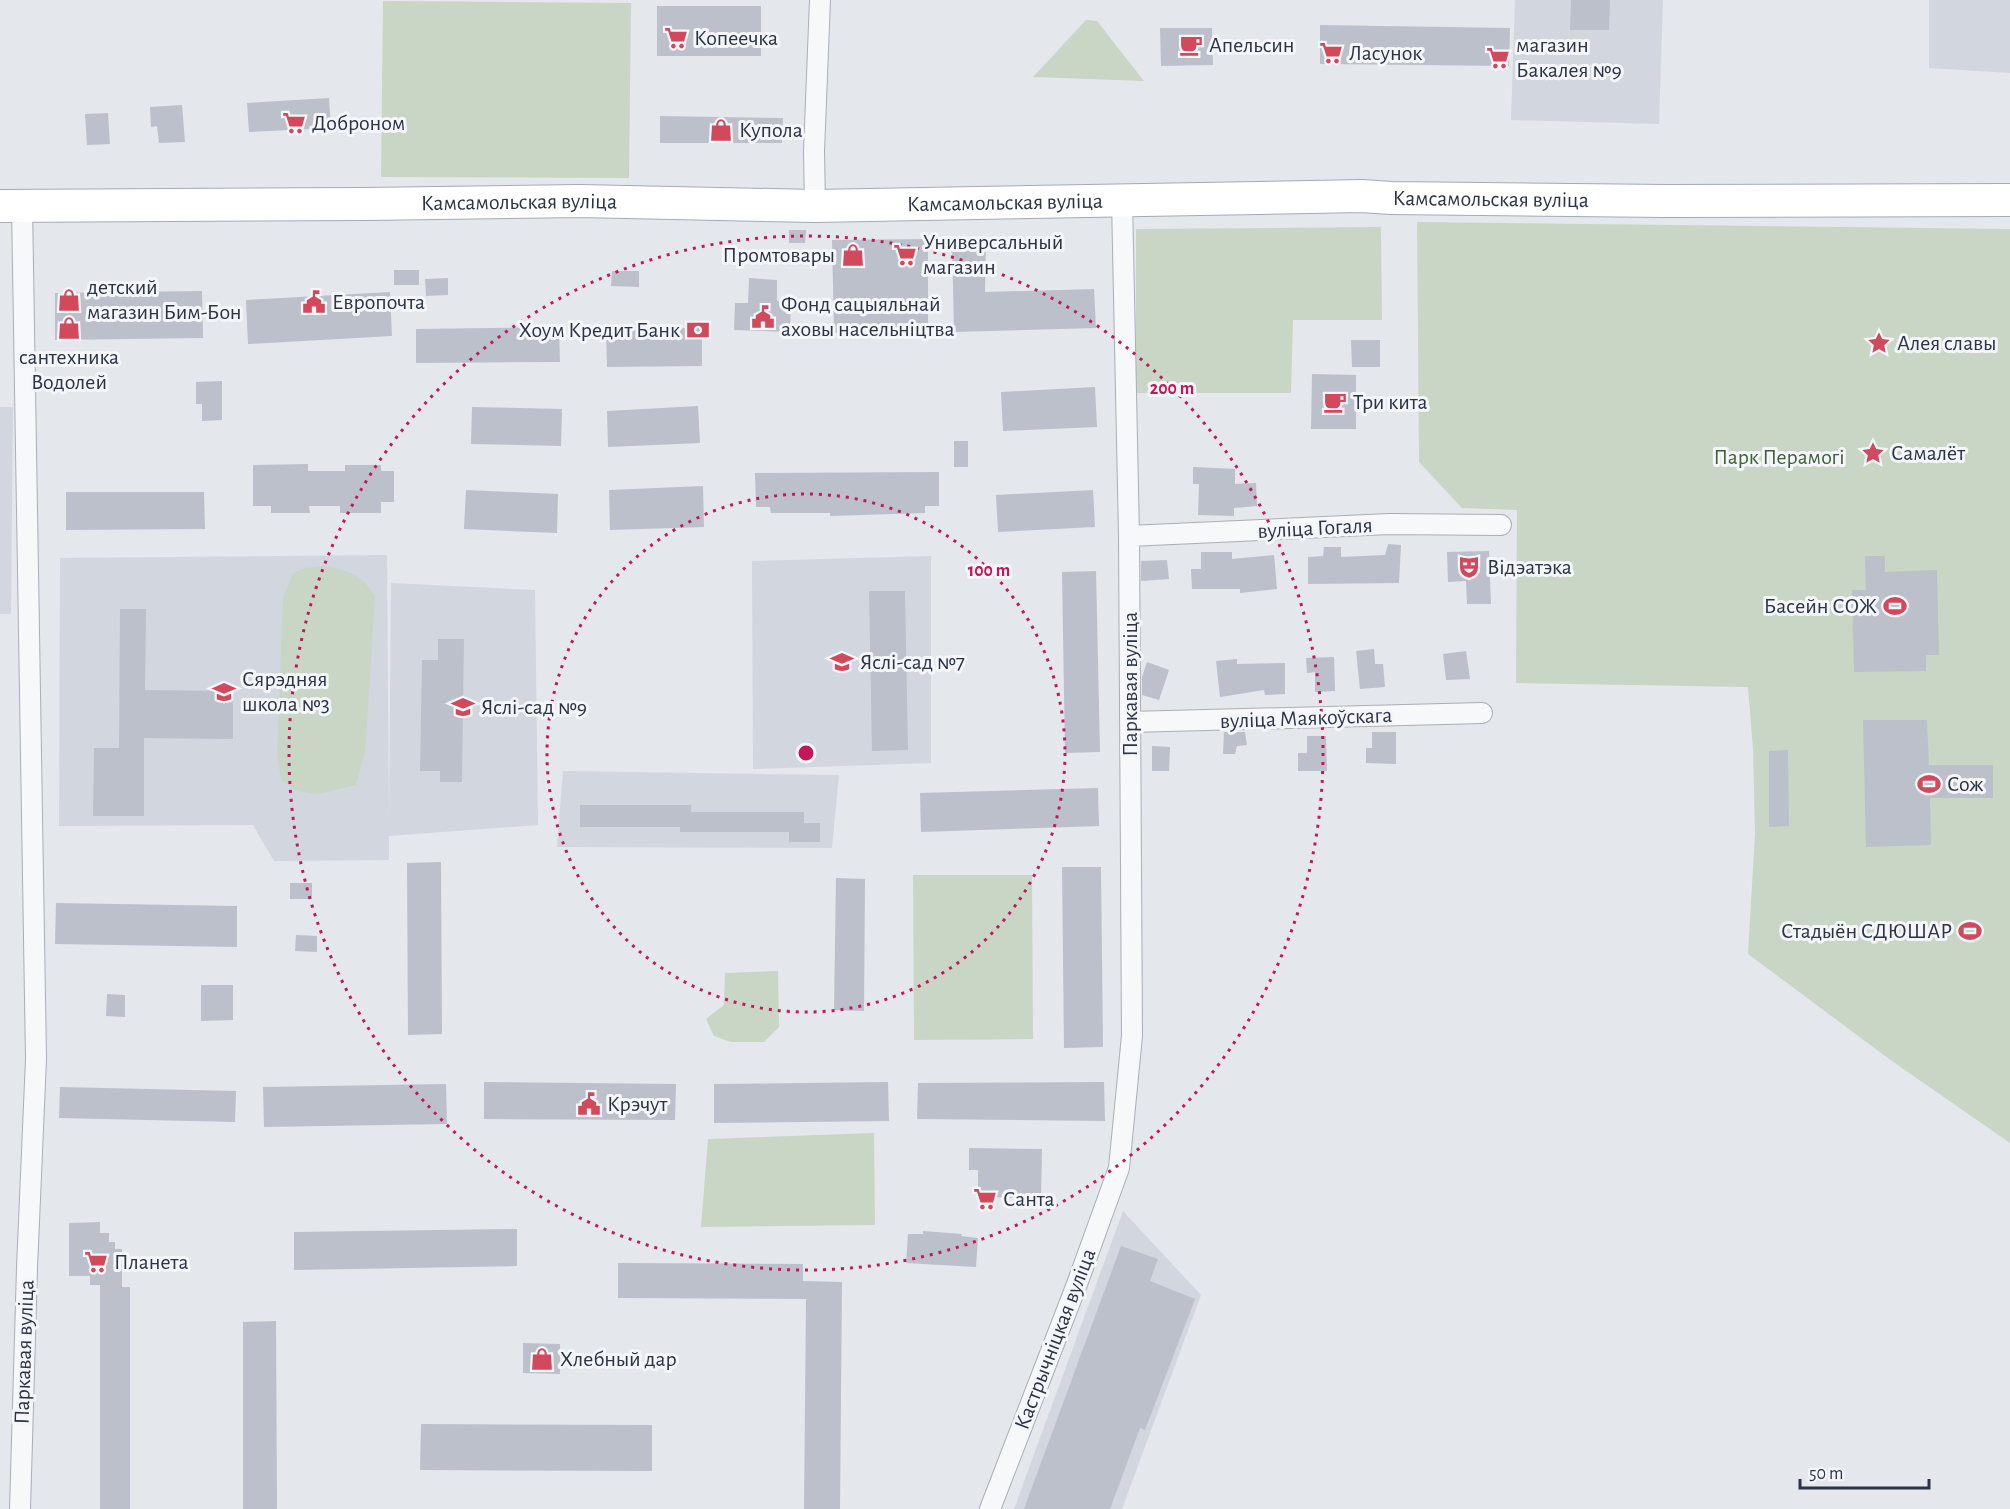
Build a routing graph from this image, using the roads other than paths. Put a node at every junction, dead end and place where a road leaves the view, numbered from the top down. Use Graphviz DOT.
graph roads {
  1 [pos="820,0"];
  2 [pos="1122,200"];
  3 [pos="2010,200"];
  4 [pos="11,206"];
  5 [pos="815,207"];
  6 [pos="1502,525"];
  7 [pos="1129,536"];
  8 [pos="1482,713"];
  9 [pos="1130,722"];
  10 [pos="1119,1168"];
  11 [pos="20,1509"];
  12 [pos="990,1509"];
  1 -- 5 [label="street"];
  2 -- 3 [label="main road, Камсамольская вуліца"];
  2 -- 5 [label="main road, Камсамольская вуліца"];
  2 -- 7 [label="street, Паркавая вуліца"];
  4 -- 5 [label="main road, Камсамольская вуліца"];
  4 -- 11 [label="street, Паркавая вуліца"];
  6 -- 7 [label="street, вуліца Гогаля"];
  7 -- 9 [label="street, Паркавая вуліца"];
  8 -- 9 [label="street, вуліца Маякоўскага"];
  9 -- 10 [label="street, Паркавая вуліца"];
  10 -- 12 [label="street, Кастрычніцкая вуліца"];
}
